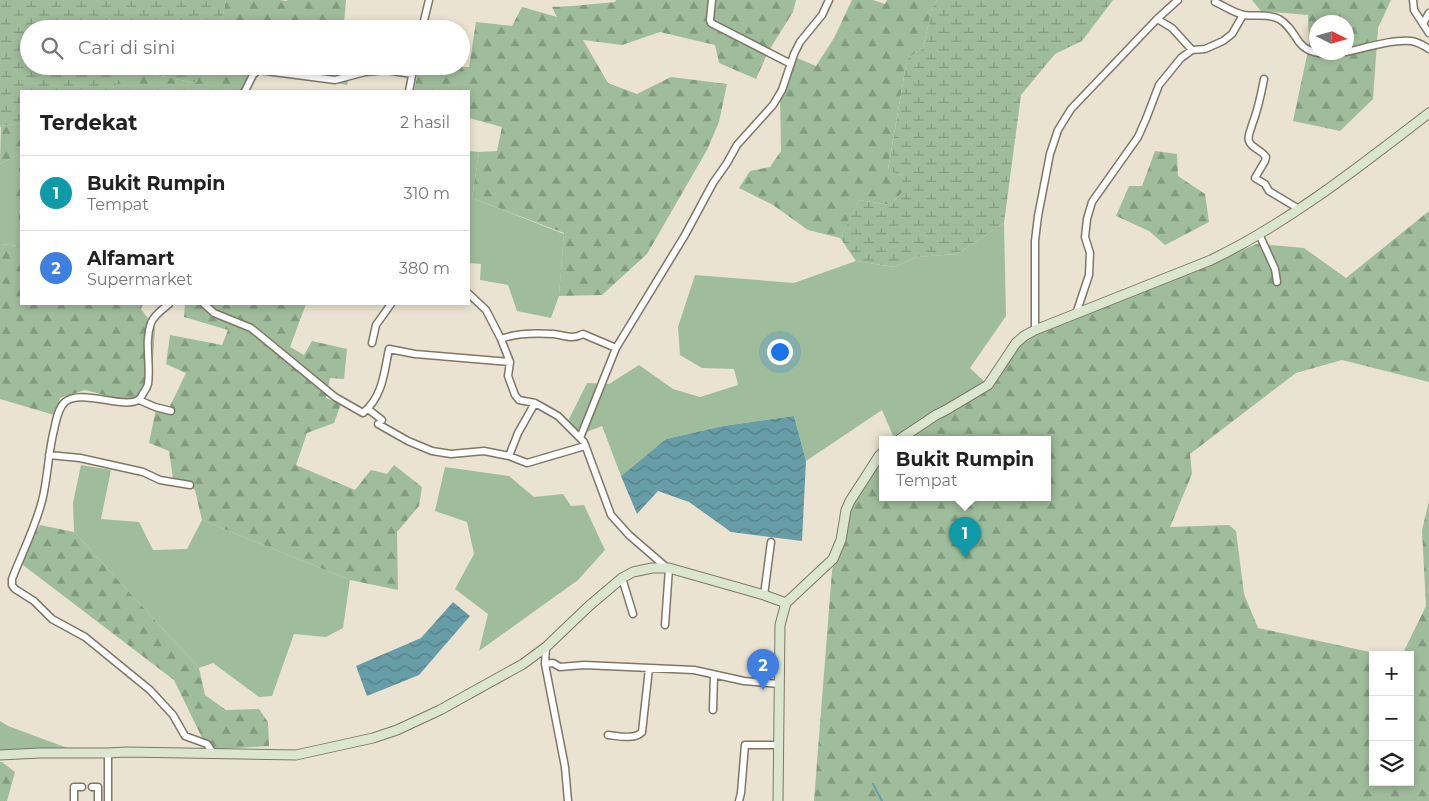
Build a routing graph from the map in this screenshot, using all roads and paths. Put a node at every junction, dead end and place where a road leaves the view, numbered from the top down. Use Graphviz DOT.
graph roads {
  1 [pos="429,0"];
  2 [pos="712,0"];
  3 [pos="829,0"];
  4 [pos="1178,0"];
  5 [pos="1413,0"];
  6 [pos="1215,2"];
  7 [pos="1429,13"];
  8 [pos="1243,14"];
  9 [pos="1157,19"];
  10 [pos="424,20"];
  11 [pos="1422,24"];
  12 [pos="1429,33"];
  13 [pos="1429,49"];
  14 [pos="1192,50"];
  15 [pos="1309,50"];
  16 [pos="1354,50"];
  17 [pos="791,64"];
  18 [pos="253,75"];
  19 [pos="296,75"];
  20 [pos="354,75"];
  21 [pos="412,75"];
  22 [pos="1264,79"];
  23 [pos="246,90"];
  24 [pos="409,90"];
  25 [pos="1429,113"];
  26 [pos="1299,209"];
  27 [pos="1260,234"];
  28 [pos="1277,282"];
  29 [pos="470,295"];
  30 [pos="168,305"];
  31 [pos="205,305"];
  32 [pos="390,305"];
  33 [pos="1076,314"];
  34 [pos="1035,330"];
  35 [pos="501,339"];
  36 [pos="372,342"];
  37 [pos="616,348"];
  38 [pos="510,362"];
  39 [pos="139,400"];
  40 [pos="535,404"];
  41 [pos="368,409"];
  42 [pos="171,411"];
  43 [pos="904,436"];
  44 [pos="580,438"];
  45 [pos="585,446"];
  46 [pos="49,455"];
  47 [pos="510,456"];
  48 [pos="879,456"];
  49 [pos="190,486"];
  50 [pos="771,542"];
  51 [pos="668,567"];
  52 [pos="622,578"];
  53 [pos="764,595"];
  54 [pos="786,603"];
  55 [pos="633,614"];
  56 [pos="665,625"];
  57 [pos="546,647"];
  58 [pos="545,664"];
  59 [pos="649,668"];
  60 [pos="714,675"];
  61 [pos="779,684"];
  62 [pos="713,710"];
  63 [pos="608,735"];
  64 [pos="779,745"];
  65 [pos="108,753"];
  66 [pos="213,753"];
  67 [pos="0,756"];
  68 [pos="82,787"];
  69 [pos="92,787"];
  70 [pos="74,801"];
  71 [pos="98,801"];
  72 [pos="108,801"];
  73 [pos="568,801"];
  74 [pos="739,801"];
  75 [pos="778,801"];
  1 -- 10 [label="street"];
  2 -- 17 [label="street"];
  3 -- 17 [label="street"];
  4 -- 9 [label="street"];
  5 -- 11 [label="street"];
  6 -- 8 [label="street"];
  7 -- 11 [label="street"];
  8 -- 14 [label="street"];
  8 -- 15 [label="street"];
  9 -- 14 [label="street"];
  9 -- 34 [label="street"];
  11 -- 12 [label="street"];
  13 -- 16 [label="street"];
  14 -- 33 [label="street"];
  17 -- 37 [label="street"];
  18 -- 23 [label="street"];
  19 -- 20 [label="street"];
  21 -- 24 [label="street"];
  22 -- 26 [label="street"];
  25 -- 26 [label="main road"];
  26 -- 27 [label="main road"];
  27 -- 28 [label="street"];
  27 -- 33 [label="main road"];
  29 -- 35 [label="street"];
  30 -- 39 [label="street"];
  31 -- 41 [label="street"];
  32 -- 36 [label="street"];
  33 -- 34 [label="main road"];
  34 -- 43 [label="main road"];
  35 -- 37 [label="street"];
  35 -- 38 [label="street"];
  37 -- 44 [label="street"];
  38 -- 40 [label="street"];
  38 -- 41 [label="street"];
  39 -- 42 [label="street"];
  39 -- 46 [label="street"];
  40 -- 44 [label="street"];
  40 -- 47 [label="street"];
  41 -- 47 [label="street"];
  44 -- 45 [label="street"];
  45 -- 47 [label="street"];
  45 -- 51 [label="street"];
  46 -- 49 [label="street"];
  46 -- 66 [label="street"];
  48 -- 54 [label="main road"];
  50 -- 53 [label="street"];
  51 -- 52 [label="main road"];
  51 -- 53 [label="main road"];
  51 -- 56 [label="street"];
  52 -- 55 [label="street"];
  52 -- 57 [label="main road"];
  53 -- 54 [label="main road"];
  54 -- 61 [label="main road"];
  57 -- 58 [label="street"];
  57 -- 66 [label="main road"];
  58 -- 59 [label="street"];
  58 -- 73 [label="street"];
  59 -- 60 [label="street"];
  59 -- 63 [label="street"];
  60 -- 61 [label="street"];
  60 -- 62 [label="street"];
  61 -- 64 [label="main road"];
  64 -- 74 [label="street"];
  64 -- 75 [label="main road"];
  65 -- 66 [label="main road"];
  65 -- 67 [label="main road"];
  65 -- 72 [label="street"];
  68 -- 70 [label="street"];
  69 -- 71 [label="street"];
}
